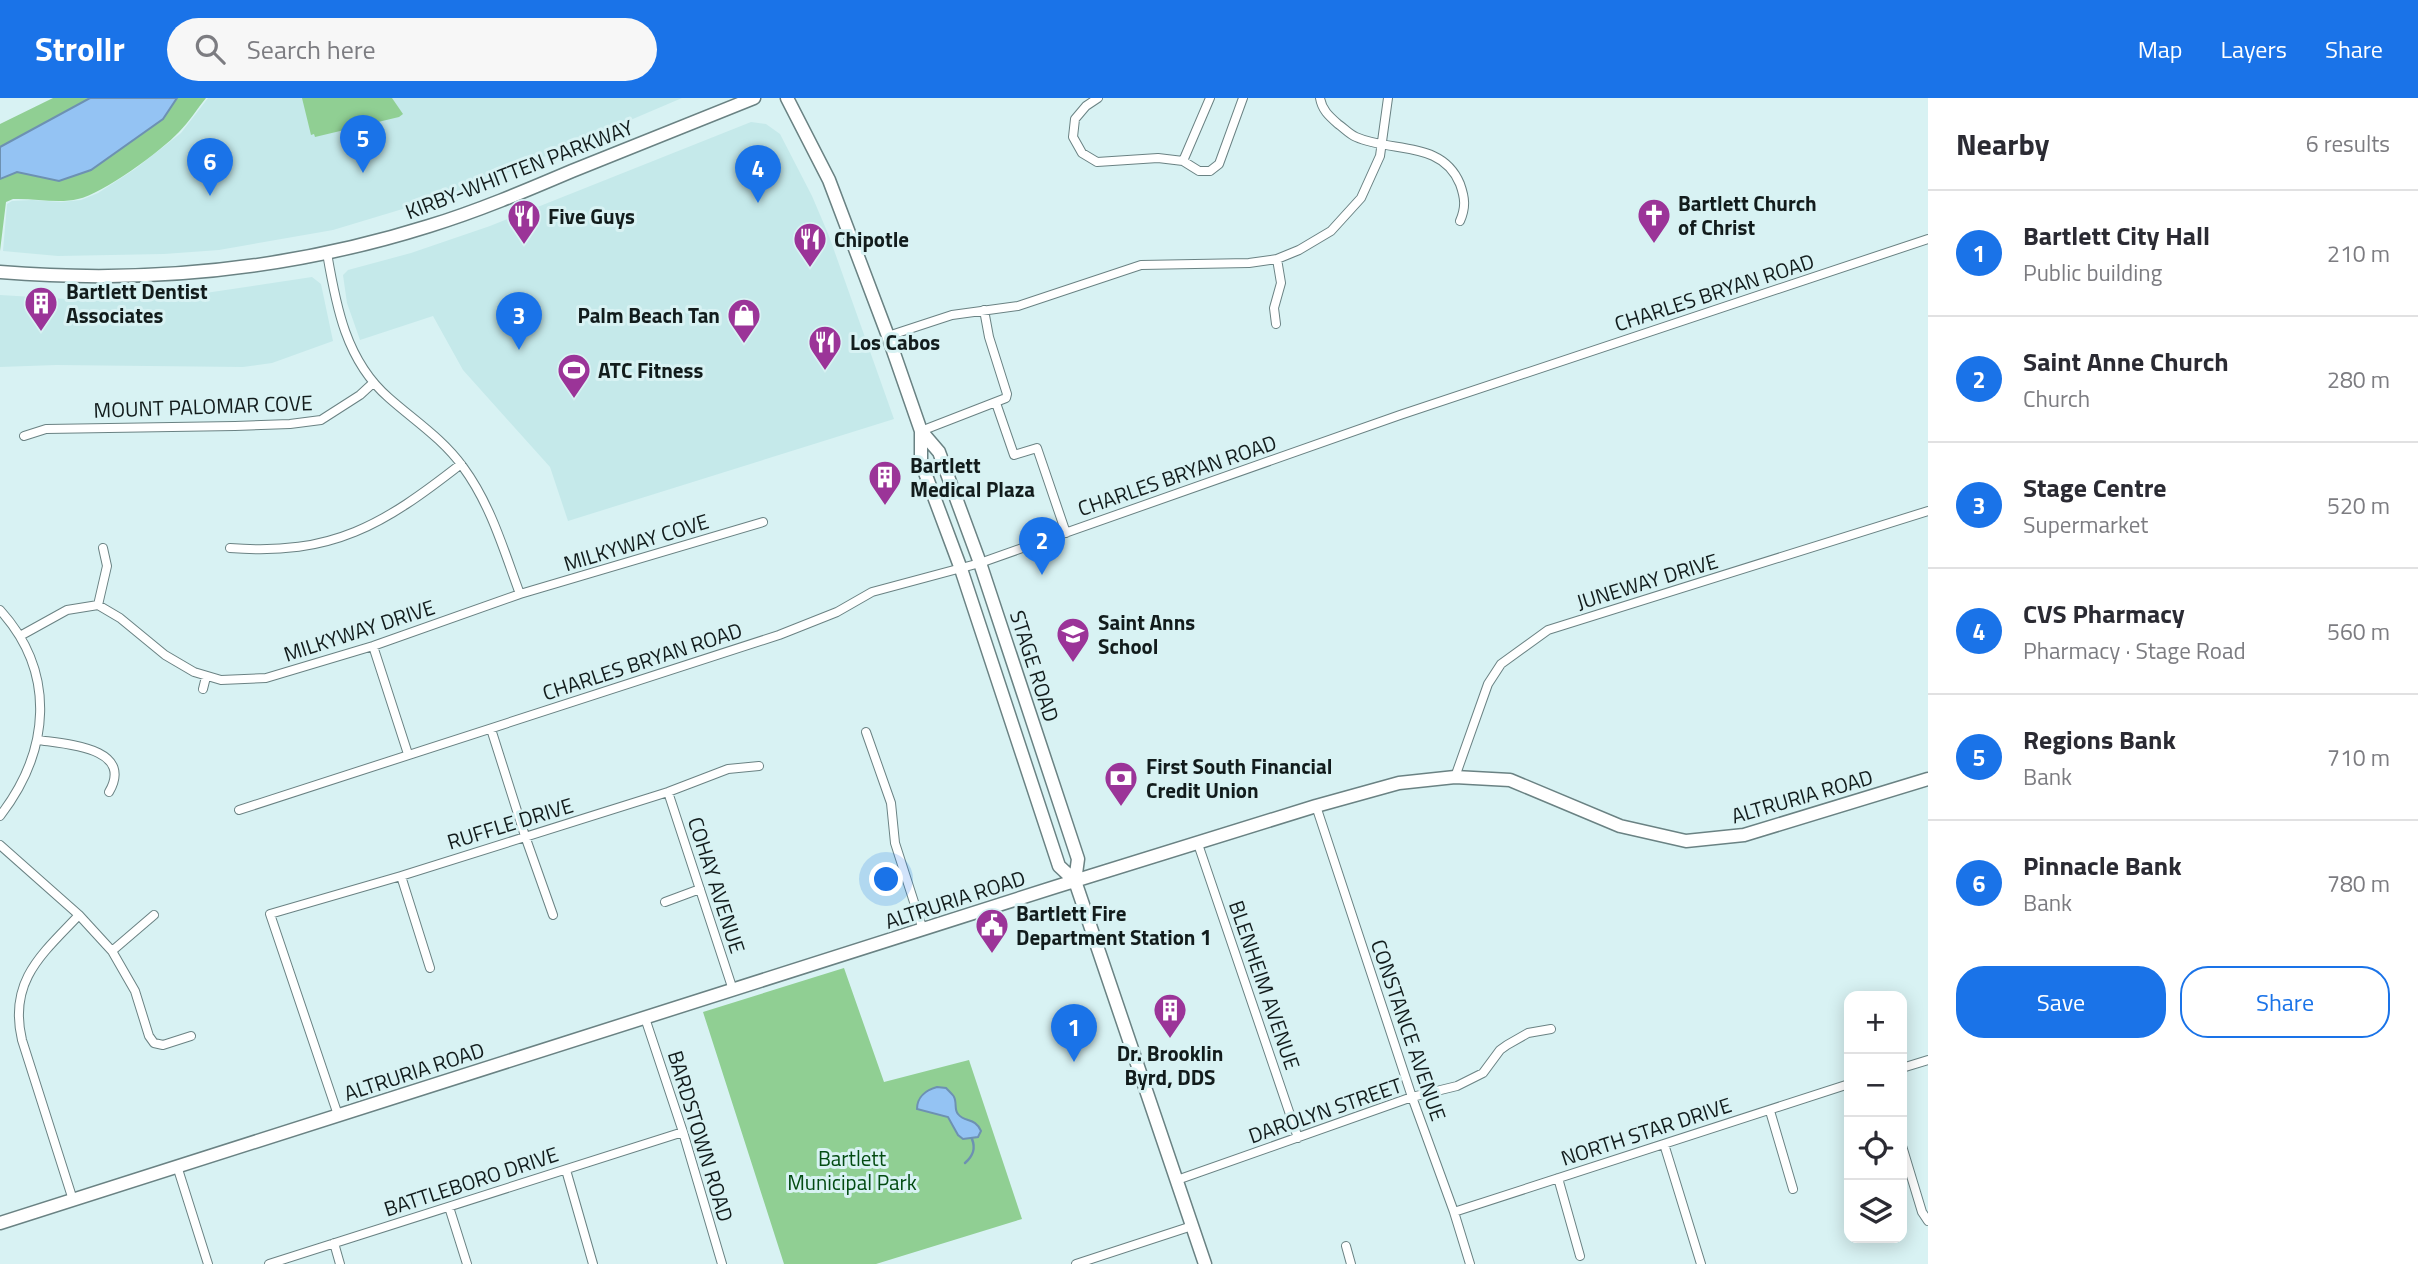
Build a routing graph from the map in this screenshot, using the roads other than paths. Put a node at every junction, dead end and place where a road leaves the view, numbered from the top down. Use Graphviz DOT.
graph roads {
  1 [pos="754,98"];
  2 [pos="787,98"];
  3 [pos="1098,98"];
  4 [pos="1210,98"];
  5 [pos="1243,98"];
  6 [pos="1320,98"];
  7 [pos="1388,98"];
  8 [pos="1383,143"];
  9 [pos="1183,161"];
  10 [pos="1461,221"];
  11 [pos="1928,239"];
  12 [pos="327,253"];
  13 [pos="1277,258"];
  14 [pos="0,272"];
  15 [pos="984,310"];
  16 [pos="1276,324"];
  17 [pos="888,336"];
  18 [pos="373,383"];
  19 [pos="996,403"];
  20 [pos="921,430"];
  21 [pos="24,436"];
  22 [pos="461,464"];
  23 [pos="1928,512"];
  24 [pos="763,522"];
  25 [pos="1066,533"];
  26 [pos="103,548"];
  27 [pos="230,548"];
  28 [pos="981,563"];
  29 [pos="961,569"];
  30 [pos="520,594"];
  31 [pos="98,605"];
  32 [pos="0,610"];
  33 [pos="20,636"];
  34 [pos="373,646"];
  35 [pos="206,677"];
  36 [pos="202,689"];
  37 [pos="1030,713"];
  38 [pos="1010,719"];
  39 [pos="491,729"];
  40 [pos="866,732"];
  41 [pos="38,740"];
  42 [pos="408,754"];
  43 [pos="759,766"];
  44 [pos="1455,777"];
  45 [pos="1928,779"];
  46 [pos="109,792"];
  47 [pos="668,792"];
  48 [pos="1316,806"];
  49 [pos="239,810"];
  50 [pos="0,816"];
  51 [pos="525,836"];
  52 [pos="1198,844"];
  53 [pos="0,845"];
  54 [pos="401,876"];
  55 [pos="1075,881"];
  56 [pos="700,889"];
  57 [pos="665,902"];
  58 [pos="79,915"];
  59 [pos="154,915"];
  60 [pos="553,915"];
  61 [pos="923,930"];
  62 [pos="112,951"];
  63 [pos="430,968"];
  64 [pos="733,990"];
  65 [pos="645,1018"];
  66 [pos="1551,1030"];
  67 [pos="191,1036"];
  68 [pos="155,1043"];
  69 [pos="148,1051"];
  70 [pos="1928,1059"];
  71 [pos="1907,1066"];
  72 [pos="1844,1086"];
  73 [pos="1412,1097"];
  74 [pos="1770,1111"];
  75 [pos="338,1115"];
  76 [pos="683,1132"];
  77 [pos="1298,1138"];
  78 [pos="1664,1144"];
  79 [pos="1907,1162"];
  80 [pos="177,1167"];
  81 [pos="566,1170"];
  82 [pos="1558,1178"];
  83 [pos="1177,1180"];
  84 [pos="1793,1189"];
  85 [pos="73,1200"];
  86 [pos="449,1207"];
  87 [pos="1454,1212"];
  88 [pos="1928,1221"];
  89 [pos="0,1223"];
  90 [pos="1192,1226"];
  91 [pos="334,1243"];
  92 [pos="1346,1246"];
  93 [pos="1580,1256"];
  94 [pos="208,1264"];
  95 [pos="269,1264"];
  96 [pos="340,1264"];
  97 [pos="467,1264"];
  98 [pos="593,1264"];
  99 [pos="722,1264"];
  100 [pos="1076,1264"];
  101 [pos="1205,1264"];
  102 [pos="1351,1264"];
  103 [pos="1469,1264"];
  104 [pos="1701,1264"];
  1 -- 12 [label="main road, KIRBY-WHITTEN PARKWAY"];
  2 -- 17 [label="main road, STAGE ROAD"];
  3 -- 9 [label="street"];
  4 -- 9 [label="street"];
  5 -- 9 [label="street"];
  6 -- 8 [label="street"];
  7 -- 8 [label="street"];
  8 -- 10 [label="street"];
  8 -- 13 [label="street"];
  11 -- 25 [label="street, CHARLES BRYAN ROAD"];
  12 -- 14 [label="main road, KIRBY-WHITTEN PARKWAY"];
  12 -- 18 [label="street"];
  13 -- 15 [label="street"];
  13 -- 16 [label="street"];
  15 -- 17 [label="street"];
  15 -- 19 [label="street"];
  17 -- 20 [label="main road, STAGE ROAD"];
  18 -- 21 [label="street, MOUNT PALOMAR COVE"];
  18 -- 22 [label="street"];
  19 -- 20 [label="street"];
  19 -- 25 [label="street"];
  20 -- 28 [label="main road, STAGE ROAD"];
  20 -- 29 [label="main road, STAGE ROAD"];
  22 -- 27 [label="street"];
  22 -- 30 [label="street"];
  23 -- 44 [label="street, JUNEWAY DRIVE"];
  24 -- 30 [label="street, MILKYWAY COVE"];
  25 -- 28 [label="street, CHARLES BRYAN ROAD"];
  26 -- 31 [label="street"];
  28 -- 29 [label="street, CHARLES BRYAN ROAD"];
  28 -- 37 [label="main road, STAGE ROAD"];
  29 -- 38 [label="main road, STAGE ROAD"];
  29 -- 39 [label="street, CHARLES BRYAN ROAD"];
  30 -- 34 [label="street, MILKYWAY DRIVE"];
  31 -- 33 [label="street"];
  31 -- 35 [label="street, MILKYWAY DRIVE"];
  32 -- 33 [label="street"];
  33 -- 41 [label="street"];
  34 -- 35 [label="street, MILKYWAY DRIVE"];
  34 -- 42 [label="street"];
  35 -- 36 [label="street"];
  37 -- 38 [label="main road"];
  37 -- 55 [label="main road, STAGE ROAD"];
  38 -- 55 [label="main road, STAGE ROAD"];
  39 -- 42 [label="street, CHARLES BRYAN ROAD"];
  39 -- 51 [label="street"];
  40 -- 61 [label="street"];
  41 -- 46 [label="street"];
  41 -- 50 [label="street"];
  42 -- 49 [label="street, CHARLES BRYAN ROAD"];
  43 -- 47 [label="street, RUFFLE DRIVE"];
  44 -- 45 [label="main road, ALTRURIA ROAD"];
  44 -- 48 [label="main road, ALTRURIA ROAD"];
  47 -- 51 [label="street, RUFFLE DRIVE"];
  47 -- 56 [label="street, COHAY AVENUE"];
  48 -- 52 [label="main road, ALTRURIA ROAD"];
  48 -- 73 [label="street, CONSTANCE AVENUE"];
  51 -- 54 [label="street, RUFFLE DRIVE"];
  51 -- 60 [label="street"];
  52 -- 55 [label="main road, ALTRURIA ROAD"];
  52 -- 77 [label="street, BLENHEIM AVENUE"];
  53 -- 58 [label="street"];
  54 -- 63 [label="street"];
  54 -- 75 [label="street, RUFFLE DRIVE"];
  55 -- 61 [label="main road, ALTRURIA ROAD"];
  55 -- 83 [label="main road, STAGE ROAD"];
  56 -- 57 [label="street"];
  56 -- 64 [label="street, COHAY AVENUE"];
  58 -- 62 [label="street"];
  58 -- 85 [label="street"];
  59 -- 62 [label="street"];
  61 -- 64 [label="main road, ALTRURIA ROAD"];
  62 -- 68 [label="street"];
  64 -- 65 [label="main road, ALTRURIA ROAD"];
  65 -- 75 [label="main road, ALTRURIA ROAD"];
  65 -- 76 [label="street, BARDSTOWN ROAD"];
  66 -- 73 [label="street, DAROLYN STREET"];
  67 -- 68 [label="street"];
  68 -- 69 [label="street"];
  70 -- 71 [label="street"];
  72 -- 74 [label="street, NORTH STAR DRIVE"];
  73 -- 77 [label="street, DAROLYN STREET"];
  73 -- 87 [label="street, CONSTANCE AVENUE"];
  74 -- 78 [label="street, NORTH STAR DRIVE"];
  74 -- 84 [label="street"];
  75 -- 80 [label="main road, ALTRURIA ROAD"];
  76 -- 81 [label="street, BATTLEBORO DRIVE"];
  76 -- 99 [label="street, BARDSTOWN ROAD"];
  77 -- 83 [label="street, DAROLYN STREET"];
  78 -- 82 [label="street, NORTH STAR DRIVE"];
  78 -- 104 [label="street"];
  79 -- 88 [label="street"];
  80 -- 85 [label="main road, ALTRURIA ROAD"];
  80 -- 94 [label="street"];
  81 -- 86 [label="street, BATTLEBORO DRIVE"];
  81 -- 98 [label="street"];
  82 -- 87 [label="street, NORTH STAR DRIVE"];
  82 -- 93 [label="street"];
  83 -- 90 [label="main road, STAGE ROAD"];
  85 -- 89 [label="main road, ALTRURIA ROAD"];
  86 -- 91 [label="street, BATTLEBORO DRIVE"];
  86 -- 97 [label="street"];
  87 -- 103 [label="street, CONSTANCE AVENUE"];
  90 -- 100 [label="street"];
  90 -- 101 [label="main road, STAGE ROAD"];
  91 -- 95 [label="street, BATTLEBORO DRIVE"];
  91 -- 96 [label="street"];
  92 -- 102 [label="street"];
}
